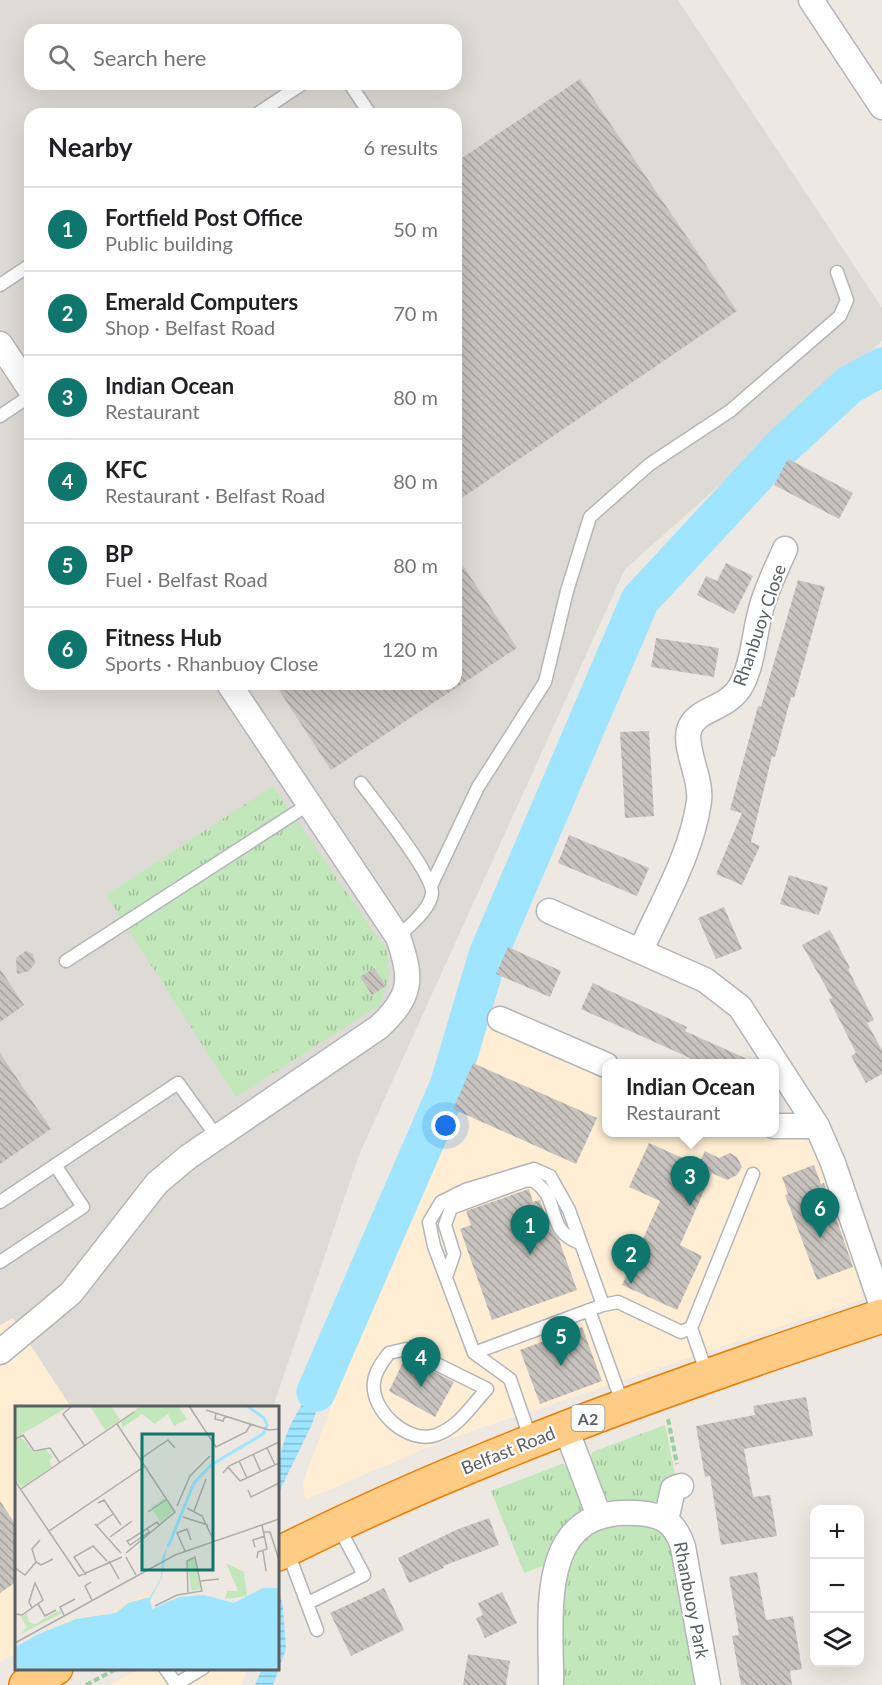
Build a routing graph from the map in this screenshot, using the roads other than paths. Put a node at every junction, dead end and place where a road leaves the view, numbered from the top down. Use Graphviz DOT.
graph roads {
  1 [pos="811,0"];
  2 [pos="293,90"];
  3 [pos="354,90"];
  4 [pos="882,107"];
  5 [pos="266,108"];
  6 [pos="366,108"];
  7 [pos="24,269"];
  8 [pos="837,272"];
  9 [pos="0,285"];
  10 [pos="0,344"];
  11 [pos="24,379"];
  12 [pos="24,400"];
  13 [pos="0,416"];
  14 [pos="785,549"];
  15 [pos="233,690"];
  16 [pos="361,783"];
  17 [pos="309,804"];
  18 [pos="431,886"];
  19 [pos="549,911"];
  20 [pos="398,937"];
  21 [pos="641,950"];
  22 [pos="66,961"];
  23 [pos="500,1019"];
  24 [pos="775,1059"];
  25 [pos="602,1063"];
  26 [pos="779,1066"];
  27 [pos="779,1125"];
  28 [pos="817,1126"];
  29 [pos="217,1137"];
  30 [pos="56,1165"];
  31 [pos="753,1174"];
  32 [pos="0,1202"];
  33 [pos="0,1262"];
  34 [pos="603,1305"];
  35 [pos="882,1306"];
  36 [pos="589,1310"];
  37 [pos="882,1316"];
  38 [pos="691,1328"];
  39 [pos="0,1352"];
  40 [pos="474,1353"];
  41 [pos="707,1376"];
  42 [pos="510,1379"];
  43 [pos="487,1389"];
  44 [pos="623,1405"];
  45 [pos="565,1426"];
  46 [pos="531,1440"];
  47 [pos="681,1486"];
  48 [pos="599,1516"];
  49 [pos="666,1520"];
  50 [pos="338,1525"];
  51 [pos="291,1555"];
  52 [pos="308,1603"];
  53 [pos="317,1630"];
  54 [pos="166,1670"];
  55 [pos="200,1670"];
  56 [pos="175,1685"];
  57 [pos="551,1685"];
  58 [pos="708,1685"];
  1 -- 4 [label="street"];
  2 -- 5 [label="lane"];
  3 -- 6 [label="lane"];
  7 -- 9 [label="lane"];
  8 -- 18 [label="lane"];
  10 -- 11 [label="street"];
  12 -- 13 [label="lane"];
  14 -- 21 [label="street, Rhanbuoy Close"];
  15 -- 17 [label="street"];
  16 -- 18 [label="lane"];
  17 -- 20 [label="street"];
  17 -- 22 [label="lane"];
  18 -- 20 [label="lane"];
  19 -- 21 [label="street"];
  20 -- 29 [label="street"];
  21 -- 24 [label="street"];
  23 -- 25 [label="street"];
  26 -- 28 [label="street"];
  27 -- 28 [label="street"];
  28 -- 35 [label="street"];
  29 -- 30 [label="lane"];
  29 -- 39 [label="street"];
  30 -- 32 [label="lane"];
  30 -- 33 [label="lane"];
  31 -- 38 [label="lane"];
  34 -- 36 [label="lane"];
  34 -- 38 [label="lane"];
  34 -- 40 [label="lane"];
  36 -- 40 [label="lane"];
  36 -- 44 [label="lane"];
  37 -- 41 [label="highway, Belfast Road / A2"];
  38 -- 41 [label="lane"];
  40 -- 42 [label="lane"];
  41 -- 44 [label="highway, Belfast Road / A2"];
  42 -- 43 [label="lane"];
  42 -- 46 [label="lane"];
  43 -- 43 [label="lane"];
  44 -- 45 [label="highway, Belfast Road / A2"];
  45 -- 46 [label="highway, Belfast Road / A2"];
  45 -- 48 [label="street"];
  46 -- 50 [label="highway, Belfast Road / A2"];
  47 -- 49 [label="street, Rhanbuoy Park"];
  48 -- 49 [label="street, Rhanbuoy Park"];
  48 -- 57 [label="street"];
  49 -- 58 [label="street, Rhanbuoy Park"];
  50 -- 51 [label="highway, Belfast Road / A2"];
  50 -- 52 [label="lane"];
  51 -- 52 [label="lane"];
  52 -- 53 [label="lane"];
  54 -- 56 [label="lane"];
  55 -- 56 [label="lane"];
}
